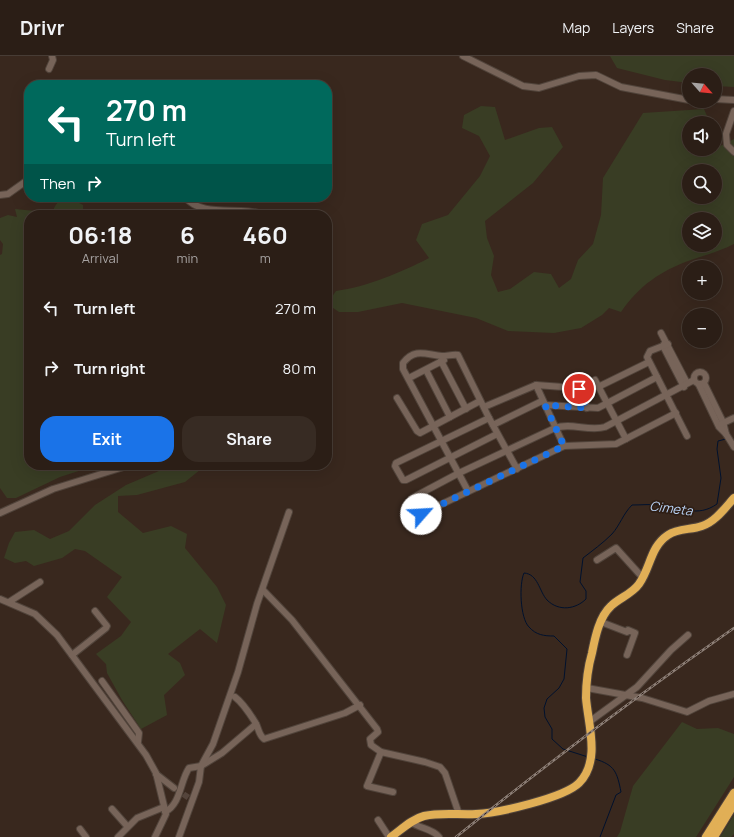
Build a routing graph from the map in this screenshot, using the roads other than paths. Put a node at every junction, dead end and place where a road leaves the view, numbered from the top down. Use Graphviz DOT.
graph roads {
  1 [pos="52,56"];
  2 [pos="463,56"];
  3 [pos="49,69"];
  4 [pos="682,99"];
  5 [pos="722,99"];
  6 [pos="734,100"];
  7 [pos="734,111"];
  8 [pos="734,152"];
  9 [pos="24,183"];
  10 [pos="0,195"];
  11 [pos="191,202"];
  12 [pos="232,210"];
  13 [pos="661,333"];
  14 [pos="665,344"];
  15 [pos="450,356"];
  16 [pos="441,361"];
  17 [pos="650,363"];
  18 [pos="426,370"];
  19 [pos="409,378"];
  20 [pos="657,378"];
  21 [pos="594,380"];
  22 [pos="536,385"];
  23 [pos="685,385"];
  24 [pos="598,387"];
  25 [pos="664,396"];
  26 [pos="397,398"];
  27 [pos="480,401"];
  28 [pos="543,403"];
  29 [pos="606,404"];
  30 [pos="484,407"];
  31 [pos="587,408"];
  32 [pos="466,409"];
  33 [pos="675,414"];
  34 [pos="450,417"];
  35 [pos="489,418"];
  36 [pos="734,418"];
  37 [pos="616,422"];
  38 [pos="721,424"];
  39 [pos="435,425"];
  40 [pos="493,425"];
  41 [pos="555,428"];
  42 [pos="498,434"];
  43 [pos="687,436"];
  44 [pos="626,439"];
  45 [pos="443,441"];
  46 [pos="733,445"];
  47 [pos="564,446"];
  48 [pos="507,451"];
  49 [pos="451,456"];
  50 [pos="517,469"];
  51 [pos="114,470"];
  52 [pos="459,473"];
  53 [pos="468,491"];
  54 [pos="412,498"];
  55 [pos="734,498"];
  56 [pos="289,512"];
  57 [pos="0,513"];
  58 [pos="421,514"];
  59 [pos="597,560"];
  60 [pos="643,578"];
  61 [pos="40,582"];
  62 [pos="263,590"];
  63 [pos="0,600"];
  64 [pos="9,602"];
  65 [pos="95,611"];
  66 [pos="601,622"];
  67 [pos="688,635"];
  68 [pos="72,655"];
  69 [pos="627,655"];
  70 [pos="102,681"];
  71 [pos="587,688"];
  72 [pos="733,693"];
  73 [pos="626,695"];
  74 [pos="235,697"];
  75 [pos="360,705"];
  76 [pos="589,722"];
  77 [pos="256,724"];
  78 [pos="138,742"];
  79 [pos="381,752"];
  80 [pos="201,766"];
  81 [pos="156,773"];
  82 [pos="174,788"];
  83 [pos="392,792"];
  84 [pos="734,793"];
  85 [pos="734,804"];
  86 [pos="112,809"];
  87 [pos="165,809"];
  88 [pos="459,814"];
  89 [pos="378,820"];
  90 [pos="411,822"];
  91 [pos="127,826"];
  92 [pos="80,829"];
  93 [pos="393,836"];
  94 [pos="86,837"];
  95 [pos="118,837"];
  96 [pos="155,837"];
  97 [pos="179,837"];
  98 [pos="439,837"];
  99 [pos="706,837"];
  100 [pos="714,837"];
  1 -- 3 [label="street"];
  2 -- 4 [label="street"];
  5 -- 6 [label="street"];
  7 -- 8 [label="street"];
  9 -- 10 [label="street"];
  11 -- 12 [label="street"];
  13 -- 14 [label="street"];
  14 -- 17 [label="street"];
  14 -- 23 [label="street"];
  15 -- 16 [label="street"];
  15 -- 19 [label="street"];
  15 -- 27 [label="street"];
  16 -- 18 [label="street"];
  16 -- 32 [label="street"];
  17 -- 20 [label="street"];
  17 -- 24 [label="street"];
  18 -- 19 [label="street"];
  18 -- 34 [label="street"];
  19 -- 39 [label="street"];
  20 -- 25 [label="street"];
  20 -- 29 [label="street"];
  21 -- 24 [label="street"];
  22 -- 28 [label="street"];
  22 -- 30 [label="street"];
  22 -- 31 [label="street"];
  23 -- 25 [label="street"];
  23 -- 38 [label="street"];
  24 -- 29 [label="street"];
  25 -- 33 [label="street"];
  25 -- 37 [label="street"];
  26 -- 39 [label="street"];
  27 -- 30 [label="street"];
  27 -- 32 [label="street"];
  28 -- 31 [label="street"];
  28 -- 40 [label="street"];
  28 -- 41 [label="street"];
  29 -- 31 [label="street"];
  29 -- 37 [label="street"];
  30 -- 35 [label="street"];
  32 -- 34 [label="street"];
  33 -- 43 [label="street"];
  33 -- 44 [label="street"];
  34 -- 39 [label="street"];
  35 -- 40 [label="street"];
  35 -- 45 [label="street"];
  36 -- 38 [label="street"];
  37 -- 41 [label="street"];
  37 -- 44 [label="street"];
  38 -- 46 [label="street"];
  39 -- 45 [label="street"];
  40 -- 42 [label="street"];
  41 -- 47 [label="street"];
  41 -- 48 [label="street"];
  42 -- 48 [label="street"];
  42 -- 49 [label="street"];
  44 -- 47 [label="street"];
  45 -- 49 [label="street"];
  45 -- 49 [label="street"];
  47 -- 50 [label="street"];
  48 -- 50 [label="street"];
  48 -- 52 [label="street"];
  49 -- 52 [label="street"];
  50 -- 53 [label="street"];
  51 -- 57 [label="street"];
  52 -- 53 [label="street"];
  52 -- 54 [label="street"];
  53 -- 58 [label="street"];
  55 -- 60 [label="highway"];
  56 -- 62 [label="street"];
  59 -- 60 [label="street"];
  60 -- 66 [label="highway"];
  61 -- 64 [label="street"];
  62 -- 75 [label="street"];
  62 -- 80 [label="street"];
  63 -- 64 [label="street"];
  64 -- 68 [label="street"];
  65 -- 68 [label="street"];
  66 -- 69 [label="street"];
  66 -- 71 [label="highway"];
  67 -- 73 [label="street"];
  68 -- 78 [label="street"];
  70 -- 78 [label="street"];
  71 -- 73 [label="street"];
  71 -- 76 [label="highway"];
  72 -- 73 [label="street"];
  73 -- 76 [label="street"];
  74 -- 77 [label="street"];
  75 -- 77 [label="street"];
  75 -- 79 [label="street"];
  76 -- 88 [label="highway"];
  77 -- 80 [label="street"];
  78 -- 81 [label="street"];
  79 -- 83 [label="street"];
  79 -- 88 [label="street"];
  80 -- 87 [label="street"];
  80 -- 97 [label="street"];
  81 -- 82 [label="street"];
  81 -- 87 [label="street"];
  84 -- 99 [label="highway"];
  85 -- 100 [label="highway"];
  86 -- 91 [label="street"];
  87 -- 91 [label="street"];
  87 -- 96 [label="street"];
  88 -- 90 [label="highway"];
  89 -- 93 [label="street"];
  90 -- 93 [label="highway"];
  90 -- 98 [label="street"];
  91 -- 95 [label="street"];
  92 -- 94 [label="street"];
}
